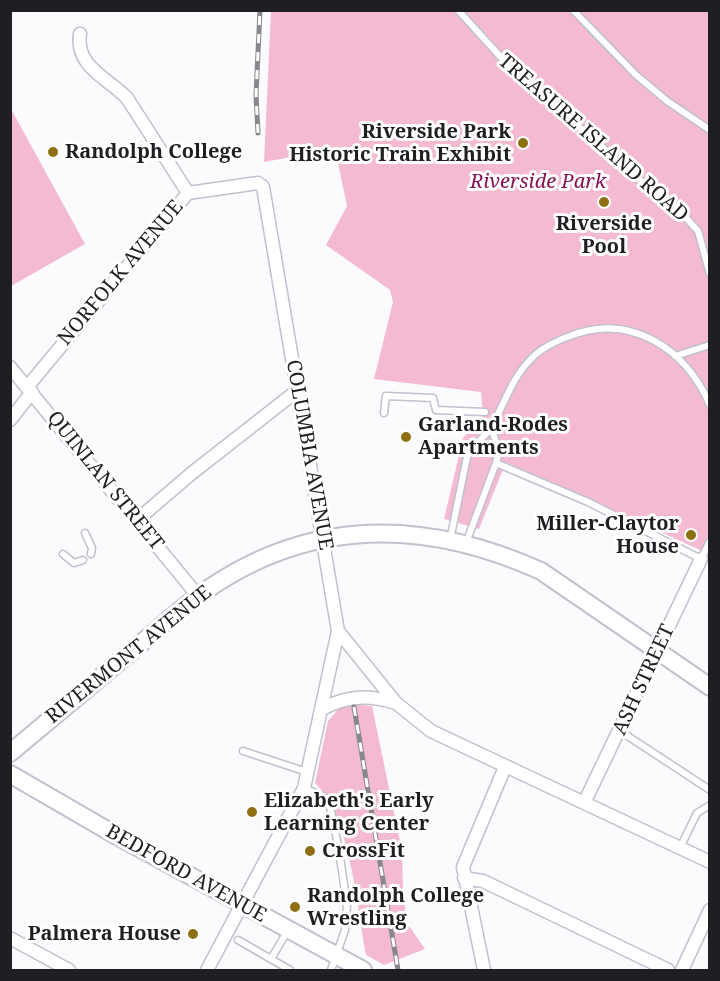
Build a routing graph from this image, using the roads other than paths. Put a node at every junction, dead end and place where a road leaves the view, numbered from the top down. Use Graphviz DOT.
graph roads {
  1 [pos="458,10"];
  2 [pos="573,10"];
  3 [pos="80,34"];
  4 [pos="710,130"];
  5 [pos="263,187"];
  6 [pos="188,193"];
  7 [pos="710,274"];
  8 [pos="710,345"];
  9 [pos="675,356"];
  10 [pos="10,367"];
  11 [pos="30,389"];
  12 [pos="298,390"];
  13 [pos="710,405"];
  14 [pos="485,412"];
  15 [pos="384,413"];
  16 [pos="10,420"];
  17 [pos="491,428"];
  18 [pos="496,463"];
  19 [pos="137,520"];
  20 [pos="86,533"];
  21 [pos="324,540"];
  22 [pos="458,541"];
  23 [pos="710,541"];
  24 [pos="63,554"];
  25 [pos="91,554"];
  26 [pos="701,559"];
  27 [pos="84,560"];
  28 [pos="198,596"];
  29 [pos="338,630"];
  30 [pos="657,651"];
  31 [pos="710,687"];
  32 [pos="396,703"];
  33 [pos="322,709"];
  34 [pos="620,732"];
  35 [pos="243,751"];
  36 [pos="10,753"];
  37 [pos="505,767"];
  38 [pos="308,772"];
  39 [pos="10,774"];
  40 [pos="304,788"];
  41 [pos="710,790"];
  42 [pos="585,801"];
  43 [pos="710,805"];
  44 [pos="679,848"];
  45 [pos="710,862"];
  46 [pos="464,878"];
  47 [pos="244,905"];
  48 [pos="710,910"];
  49 [pos="288,930"];
  50 [pos="10,938"];
  51 [pos="238,940"];
  52 [pos="271,959"];
  53 [pos="333,963"];
  54 [pos="69,970"];
  55 [pos="207,970"];
  56 [pos="290,970"];
  57 [pos="363,970"];
  58 [pos="484,970"];
  59 [pos="668,970"];
  60 [pos="682,970"];
  1 -- 7 [label="lane, TREASURE ISLAND ROAD"];
  2 -- 4 [label="lane"];
  3 -- 6 [label="street"];
  5 -- 6 [label="street, NORFOLK AVENUE"];
  5 -- 12 [label="street, COLUMBIA AVENUE"];
  6 -- 11 [label="street, NORFOLK AVENUE"];
  8 -- 9 [label="lane"];
  9 -- 13 [label="lane"];
  9 -- 17 [label="lane"];
  10 -- 11 [label="street, QUINLAN STREET"];
  11 -- 16 [label="street, NORFOLK AVENUE"];
  11 -- 19 [label="street, QUINLAN STREET"];
  12 -- 19 [label="street"];
  12 -- 21 [label="street, COLUMBIA AVENUE"];
  14 -- 15 [label="lane"];
  17 -- 18 [label="lane"];
  17 -- 22 [label="lane"];
  18 -- 22 [label="lane"];
  18 -- 26 [label="lane"];
  19 -- 28 [label="street, QUINLAN STREET"];
  20 -- 25 [label="lane"];
  21 -- 22 [label="main road, RIVERMONT AVENUE"];
  21 -- 28 [label="main road, RIVERMONT AVENUE"];
  21 -- 29 [label="street, COLUMBIA AVENUE"];
  22 -- 30 [label="main road, RIVERMONT AVENUE"];
  23 -- 26 [label="lane"];
  24 -- 27 [label="lane"];
  26 -- 30 [label="street, ASH STREET"];
  28 -- 36 [label="main road, RIVERMONT AVENUE"];
  29 -- 32 [label="street, COLUMBIA AVENUE"];
  29 -- 33 [label="street"];
  30 -- 31 [label="main road, RIVERMONT AVENUE"];
  30 -- 34 [label="street, ASH STREET"];
  32 -- 33 [label="street, COLUMBIA AVENUE"];
  32 -- 37 [label="street, COLUMBIA AVENUE"];
  33 -- 38 [label="street"];
  34 -- 41 [label="lane"];
  34 -- 42 [label="street, ASH STREET"];
  35 -- 38 [label="lane"];
  37 -- 42 [label="street, COLUMBIA AVENUE"];
  37 -- 46 [label="street"];
  38 -- 40 [label="street"];
  39 -- 47 [label="main road, BEDFORD AVENUE"];
  40 -- 47 [label="street"];
  40 -- 53 [label="lane"];
  42 -- 44 [label="street, COLUMBIA AVENUE"];
  43 -- 44 [label="lane"];
  44 -- 45 [label="street, COLUMBIA AVENUE"];
  46 -- 58 [label="street"];
  46 -- 59 [label="street"];
  47 -- 49 [label="main road, BEDFORD AVENUE"];
  47 -- 55 [label="street"];
  48 -- 60 [label="street"];
  49 -- 52 [label="lane"];
  49 -- 53 [label="main road, BEDFORD AVENUE"];
  50 -- 54 [label="street"];
  51 -- 52 [label="lane"];
  52 -- 56 [label="lane"];
  53 -- 57 [label="main road, BEDFORD AVENUE"];
}
